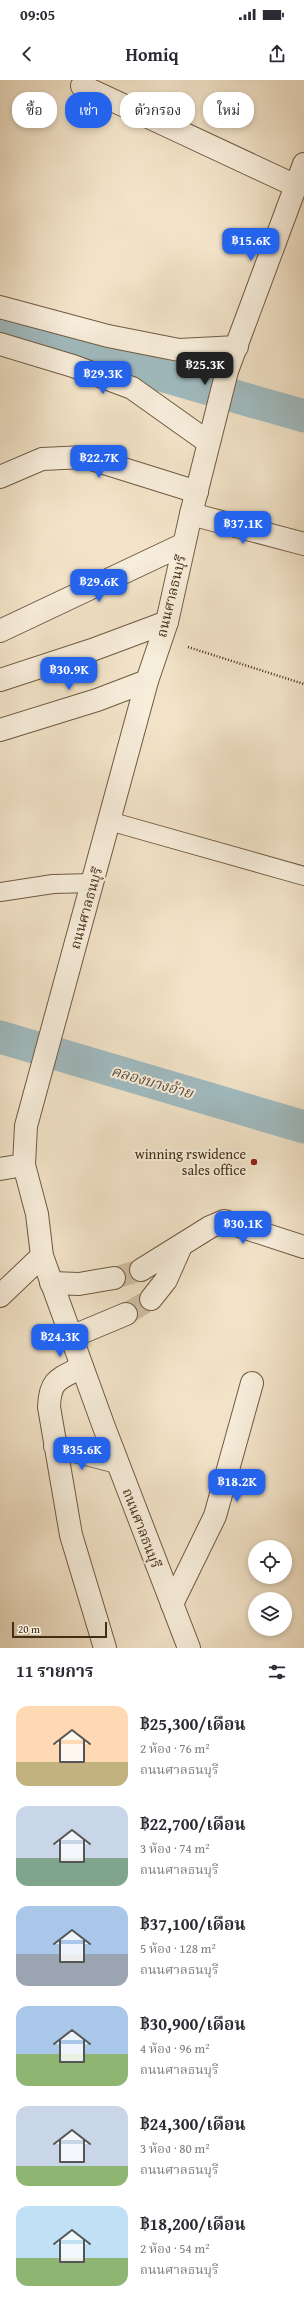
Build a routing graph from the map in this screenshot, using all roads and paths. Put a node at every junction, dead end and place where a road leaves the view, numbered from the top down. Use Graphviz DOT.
graph roads {
  1 [pos="82,86"];
  2 [pos="302,173"];
  3 [pos="0,307"];
  4 [pos="0,344"];
  5 [pos="237,346"];
  6 [pos="208,442"];
  7 [pos="0,477"];
  8 [pos="197,492"];
  9 [pos="191,514"];
  10 [pos="184,544"];
  11 [pos="304,544"];
  12 [pos="164,630"];
  13 [pos="0,631"];
  14 [pos="0,680"];
  15 [pos="147,681"];
  16 [pos="304,684"];
  17 [pos="0,730"];
  18 [pos="109,821"];
  19 [pos="304,876"];
  20 [pos="93,883"];
  21 [pos="0,892"];
  22 [pos="24,1165"];
  23 [pos="0,1169"];
  24 [pos="182,1246"];
  25 [pos="304,1247"];
  26 [pos="42,1256"];
  27 [pos="141,1270"];
  28 [pos="114,1278"];
  29 [pos="51,1283"];
  30 [pos="0,1296"];
  31 [pos="151,1299"];
  32 [pos="126,1314"];
  33 [pos="70,1335"];
  34 [pos="82,1367"];
  35 [pos="252,1383"];
  36 [pos="55,1446"];
  37 [pos="117,1462"];
  38 [pos="172,1604"];
  39 [pos="105,1648"];
  40 [pos="189,1648"];
  1 -- 2 [label="street"];
  2 -- 5 [label="street, ถนนศาลธนบุรี"];
  3 -- 5 [label="street"];
  4 -- 6 [label="street"];
  5 -- 6 [label="street, ถนนศาลธนบุรี"];
  6 -- 8 [label="street, ถนนศาลธนบุรี"];
  7 -- 8 [label="street"];
  8 -- 9 [label="street, ถนนศาลธนบุรี"];
  9 -- 10 [label="street, ถนนศาลธนบุรี"];
  9 -- 11 [label="street"];
  10 -- 12 [label="street, ถนนศาลธนบุรี"];
  10 -- 13 [label="street"];
  12 -- 14 [label="street"];
  12 -- 15 [label="street, ถนนศาลธนบุรี"];
  12 -- 16 [label="path"];
  15 -- 17 [label="street"];
  15 -- 18 [label="street, ถนนศาลธนบุรี"];
  18 -- 19 [label="lane"];
  18 -- 20 [label="street, ถนนศาลธนบุรี"];
  20 -- 21 [label="lane"];
  20 -- 22 [label="street, ถนนศาลธนบุรี"];
  22 -- 23 [label="street"];
  22 -- 26 [label="street, ถนนศาลธนบุรี"];
  24 -- 25 [label="street"];
  24 -- 27 [label="street"];
  24 -- 31 [label="street"];
  26 -- 29 [label="street, ถนนศาลธนบุรี"];
  26 -- 30 [label="street"];
  28 -- 29 [label="street"];
  29 -- 33 [label="street, ถนนศาลธนบุรี"];
  32 -- 33 [label="street"];
  33 -- 34 [label="street, ถนนศาลธนบุรี"];
  34 -- 36 [label="street"];
  34 -- 37 [label="street, ถนนศาลธนบุรี"];
  35 -- 38 [label="street"];
  36 -- 37 [label="street"];
  36 -- 39 [label="street"];
  37 -- 38 [label="street, ถนนศาลธนบุรี"];
  38 -- 40 [label="street, ถนนศาลธนบุรี"];
}
